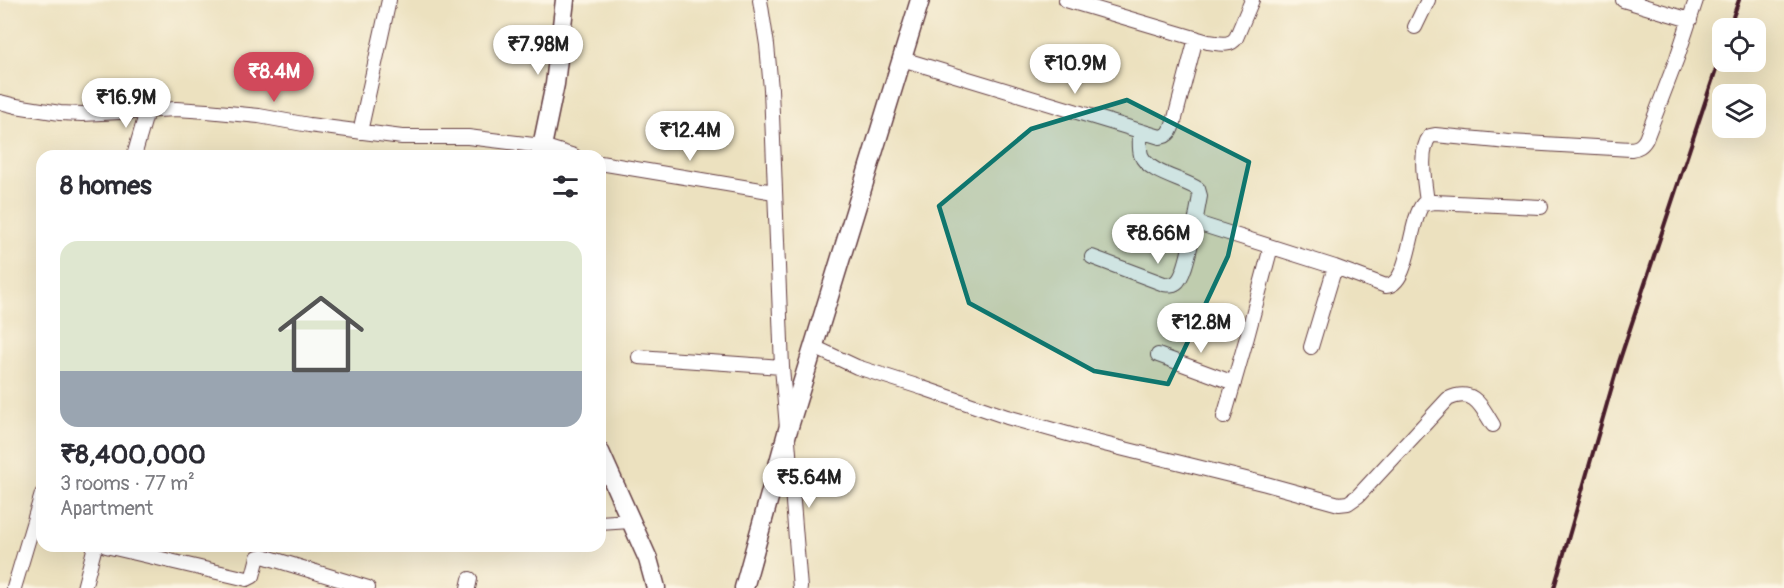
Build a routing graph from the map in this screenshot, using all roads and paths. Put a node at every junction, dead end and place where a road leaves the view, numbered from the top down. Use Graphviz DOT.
graph roads {
  1 [pos="389,0"];
  2 [pos="565,0"];
  3 [pos="760,0"];
  4 [pos="920,0"];
  5 [pos="1066,0"];
  6 [pos="1252,0"];
  7 [pos="1428,0"];
  8 [pos="1623,0"];
  9 [pos="1696,0"];
  10 [pos="1690,20"];
  11 [pos="1415,27"];
  12 [pos="1196,38"];
  13 [pos="902,59"];
  14 [pos="0,102"];
  15 [pos="147,111"];
  16 [pos="360,132"];
  17 [pos="1140,132"];
  18 [pos="136,150"];
  19 [pos="536,150"];
  20 [pos="541,150"];
  21 [pos="606,164"];
  22 [pos="774,192"];
  23 [pos="1427,202"];
  24 [pos="1541,207"];
  25 [pos="1196,218"];
  26 [pos="1271,247"];
  27 [pos="1092,257"];
  28 [pos="1335,267"];
  29 [pos="813,347"];
  30 [pos="1311,348"];
  31 [pos="1158,355"];
  32 [pos="639,357"];
  33 [pos="782,367"];
  34 [pos="1234,382"];
  35 [pos="1224,417"];
  36 [pos="1492,425"];
  37 [pos="787,433"];
  38 [pos="606,466"];
  39 [pos="630,520"];
  40 [pos="606,522"];
  41 [pos="36,534"];
  42 [pos="93,552"];
  43 [pos="132,552"];
  44 [pos="14,588"];
  45 [pos="84,588"];
  46 [pos="368,588"];
  47 [pos="656,588"];
  48 [pos="744,588"];
  49 [pos="800,588"];
  1 -- 16 [label="street"];
  2 -- 20 [label="street"];
  3 -- 22 [label="street"];
  4 -- 13 [label="street"];
  5 -- 12 [label="street"];
  6 -- 12 [label="street"];
  7 -- 11 [label="street"];
  8 -- 10 [label="street"];
  9 -- 10 [label="street"];
  10 -- 23 [label="street"];
  12 -- 17 [label="street"];
  13 -- 17 [label="street"];
  13 -- 29 [label="street"];
  14 -- 15 [label="street"];
  15 -- 16 [label="street"];
  15 -- 18 [label="street"];
  16 -- 19 [label="street"];
  17 -- 25 [label="street"];
  21 -- 22 [label="street"];
  22 -- 33 [label="street"];
  23 -- 24 [label="street"];
  23 -- 28 [label="street"];
  25 -- 26 [label="street"];
  25 -- 27 [label="street"];
  26 -- 28 [label="street"];
  26 -- 34 [label="street"];
  28 -- 30 [label="street"];
  29 -- 36 [label="street"];
  29 -- 37 [label="street"];
  31 -- 34 [label="street"];
  32 -- 33 [label="street"];
  33 -- 37 [label="street"];
  34 -- 35 [label="street"];
  37 -- 48 [label="street"];
  37 -- 49 [label="street"];
  38 -- 39 [label="street"];
  39 -- 40 [label="street"];
  39 -- 47 [label="street"];
  41 -- 44 [label="street"];
  42 -- 45 [label="street"];
  43 -- 46 [label="street"];
}
